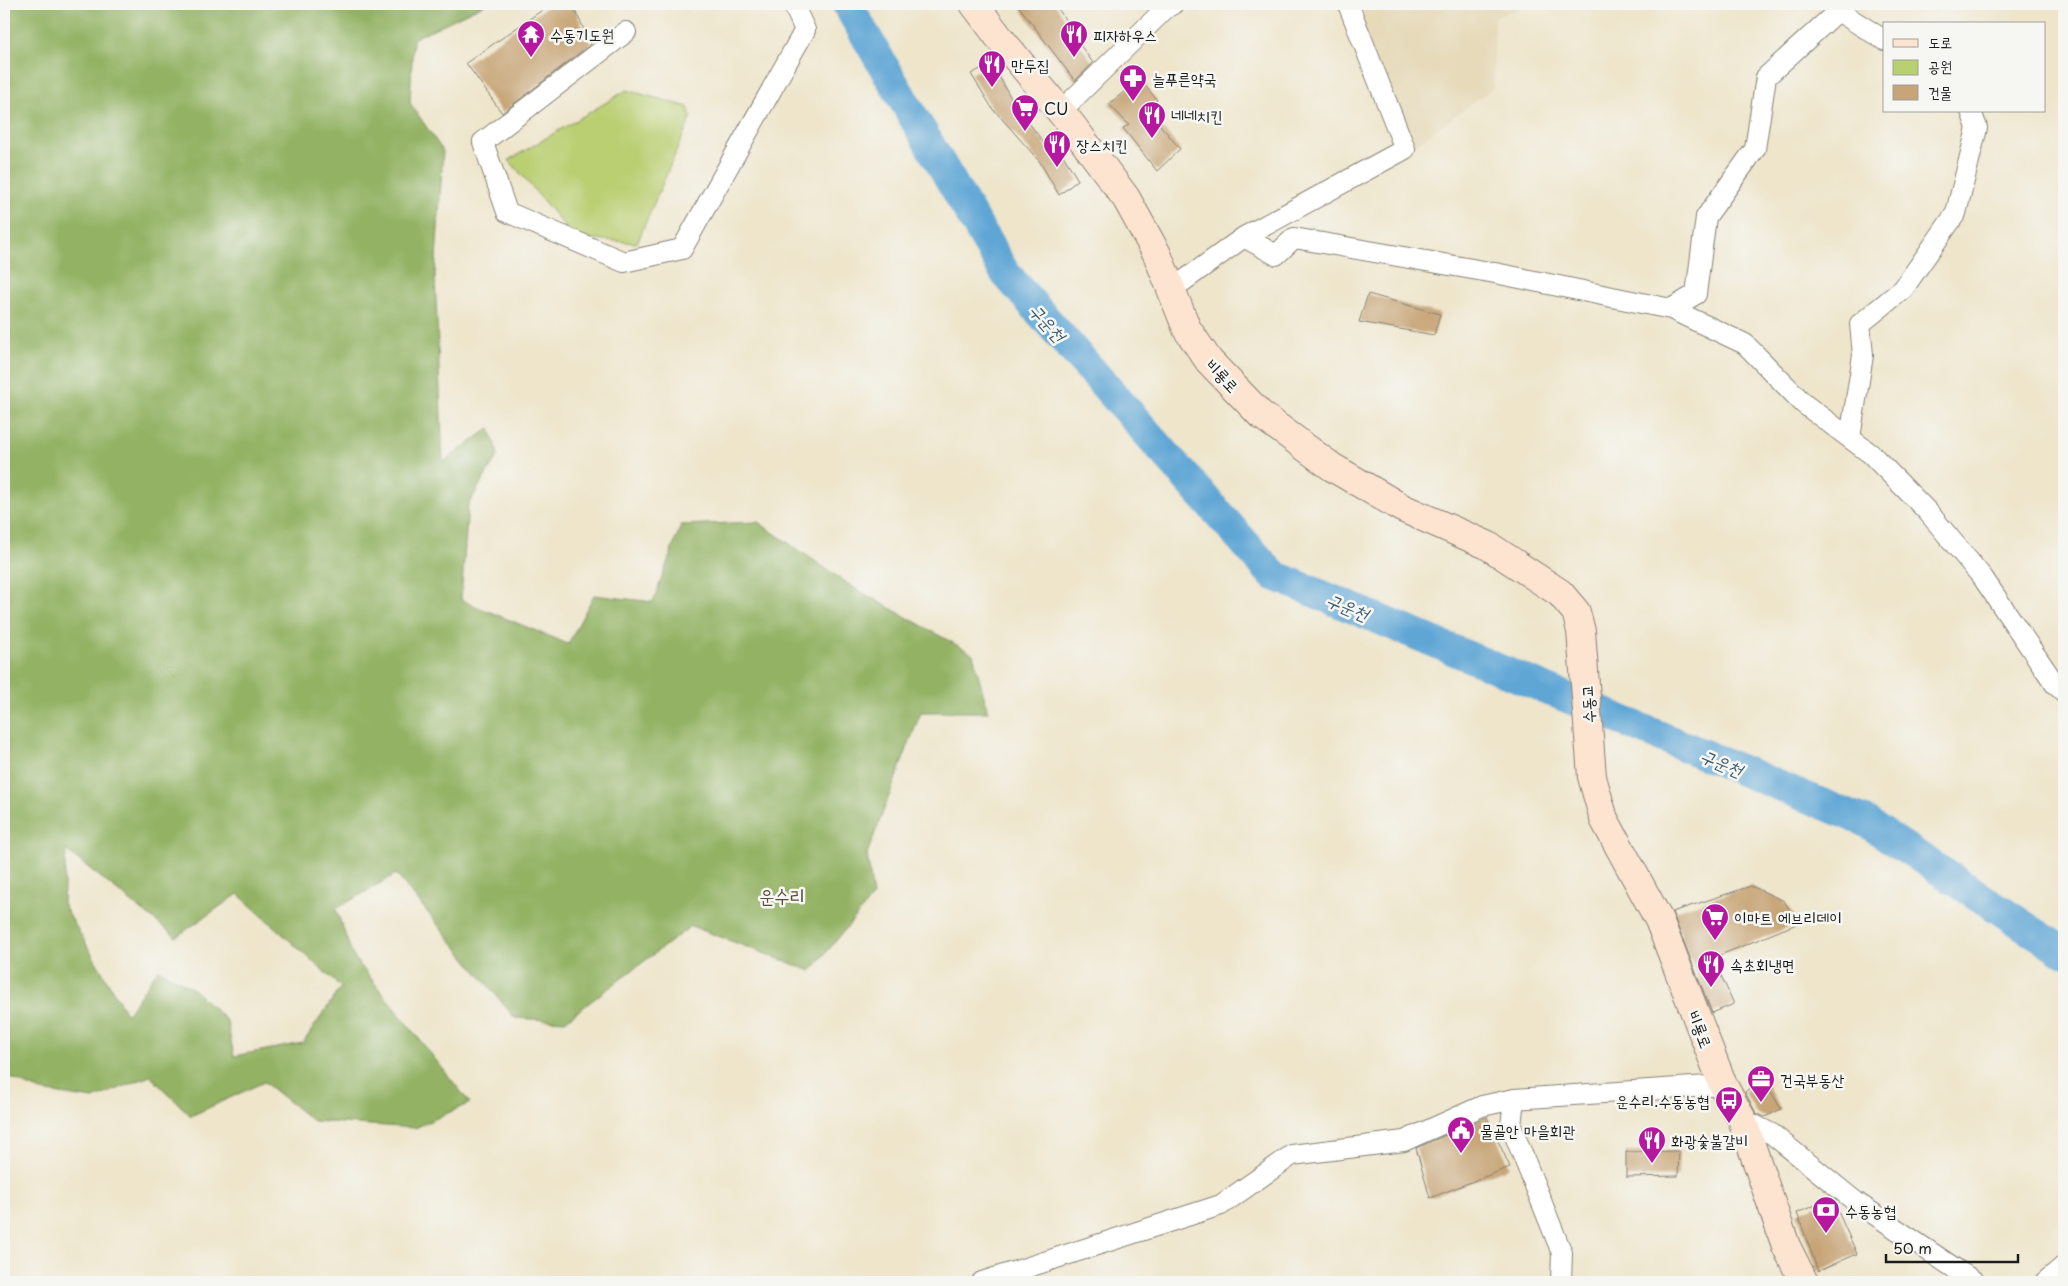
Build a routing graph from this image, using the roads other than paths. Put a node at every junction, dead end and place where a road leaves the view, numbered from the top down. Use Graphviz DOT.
graph roads {
  1 [pos="793,4"];
  2 [pos="974,4"];
  3 [pos="1173,4"];
  4 [pos="1348,4"];
  5 [pos="626,32"];
  6 [pos="1883,39"];
  7 [pos="1061,111"];
  8 [pos="1971,112"];
  9 [pos="1244,237"];
  10 [pos="1171,290"];
  11 [pos="1671,309"];
  12 [pos="1850,438"];
  13 [pos="1581,631"];
  14 [pos="2064,692"];
  15 [pos="1592,777"];
  16 [pos="1723,1085"];
  17 [pos="1514,1099"];
  18 [pos="1742,1119"];
  19 [pos="2064,1266"];
  20 [pos="982,1282"];
  21 [pos="1561,1282"];
  22 [pos="1804,1282"];
  23 [pos="1975,1282"];
  24 [pos="2045,1282"];
  1 -- 5 [label="street"];
  2 -- 7 [label="main road, 비룡로"];
  3 -- 7 [label="street"];
  4 -- 9 [label="street"];
  6 -- 11 [label="street"];
  7 -- 10 [label="main road, 비룡로"];
  8 -- 12 [label="street"];
  9 -- 10 [label="street"];
  9 -- 11 [label="street"];
  10 -- 13 [label="main road, 비룡로"];
  11 -- 12 [label="street"];
  12 -- 14 [label="street"];
  13 -- 15 [label="main road, 수동교"];
  15 -- 16 [label="main road, 비룡로"];
  16 -- 17 [label="street"];
  16 -- 18 [label="main road, 비룡로"];
  17 -- 20 [label="street"];
  17 -- 21 [label="street"];
  18 -- 22 [label="main road, 비룡로"];
  18 -- 23 [label="street"];
  19 -- 24 [label="street"];
}
